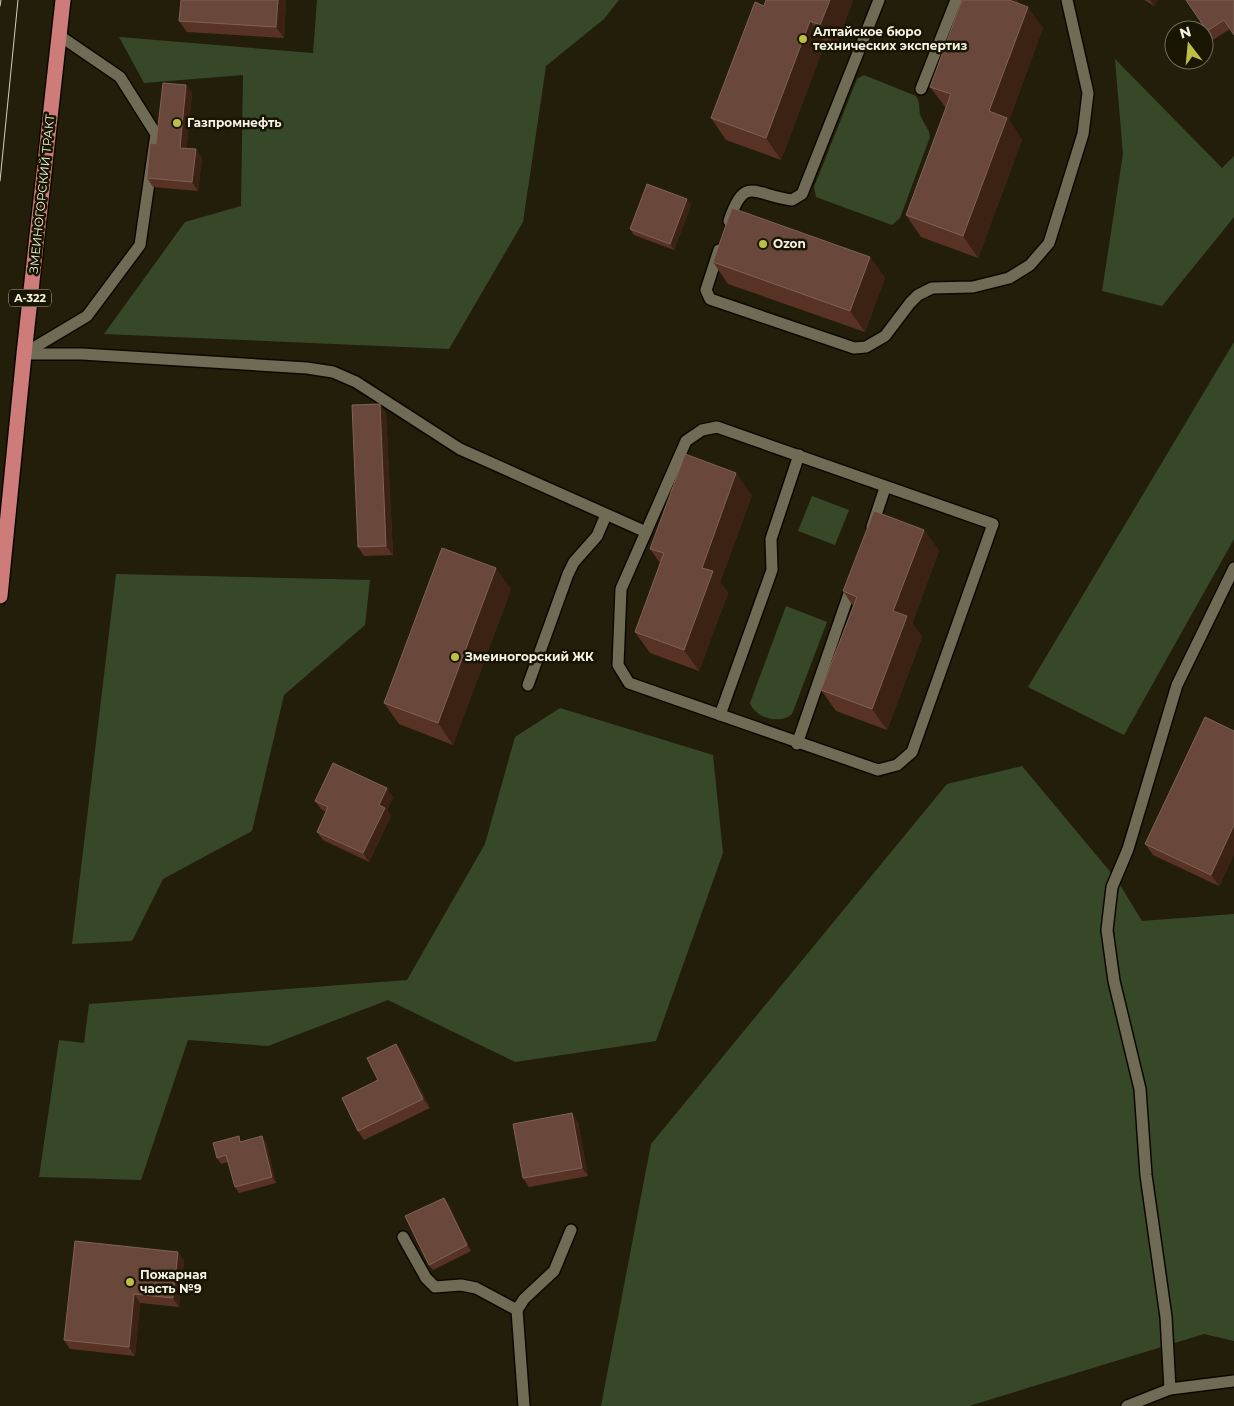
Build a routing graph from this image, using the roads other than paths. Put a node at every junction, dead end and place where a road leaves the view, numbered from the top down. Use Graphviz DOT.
graph roads {
  1 [pos="63,0"];
  2 [pos="879,0"];
  3 [pos="955,0"];
  4 [pos="1067,0"];
  5 [pos="60,36"];
  6 [pos="921,89"];
  7 [pos="24,354"];
  8 [pos="799,454"];
  9 [pos="885,488"];
  10 [pos="606,515"];
  11 [pos="646,532"];
  12 [pos="866,542"];
  13 [pos="1234,568"];
  14 [pos="857,570"];
  15 [pos="1,575"];
  16 [pos="0,596"];
  17 [pos="528,685"];
  18 [pos="720,715"];
  19 [pos="797,744"];
  20 [pos="571,1230"];
  21 [pos="403,1237"];
  22 [pos="517,1310"];
  23 [pos="1234,1381"];
  24 [pos="1170,1389"];
  25 [pos="524,1406"];
  26 [pos="1127,1406"];
  1 -- 5 [label="highway, ЗМЕИНОГОРСКИЙ ТРАКТ / А-322"];
  2 -- 4 [label="lane"];
  3 -- 6 [label="lane"];
  5 -- 7 [label="highway, ЗМЕИНОГОРСКИЙ ТРАКТ / А-322"];
  5 -- 7 [label="lane"];
  7 -- 10 [label="lane"];
  7 -- 15 [label="highway, ЗМЕИНОГОРСКИЙ ТРАКТ / А-322"];
  8 -- 9 [label="lane"];
  8 -- 11 [label="lane"];
  8 -- 18 [label="lane"];
  9 -- 12 [label="lane"];
  9 -- 19 [label="lane"];
  10 -- 11 [label="lane"];
  10 -- 17 [label="lane"];
  11 -- 18 [label="lane"];
  13 -- 24 [label="lane"];
  14 -- 19 [label="lane"];
  15 -- 16 [label="highway, ЗМЕИНОГОРСКИЙ ТРАКТ / А-322"];
  18 -- 19 [label="lane"];
  20 -- 22 [label="lane"];
  21 -- 22 [label="lane"];
  22 -- 25 [label="lane"];
  23 -- 24 [label="lane"];
  24 -- 26 [label="lane"];
}
